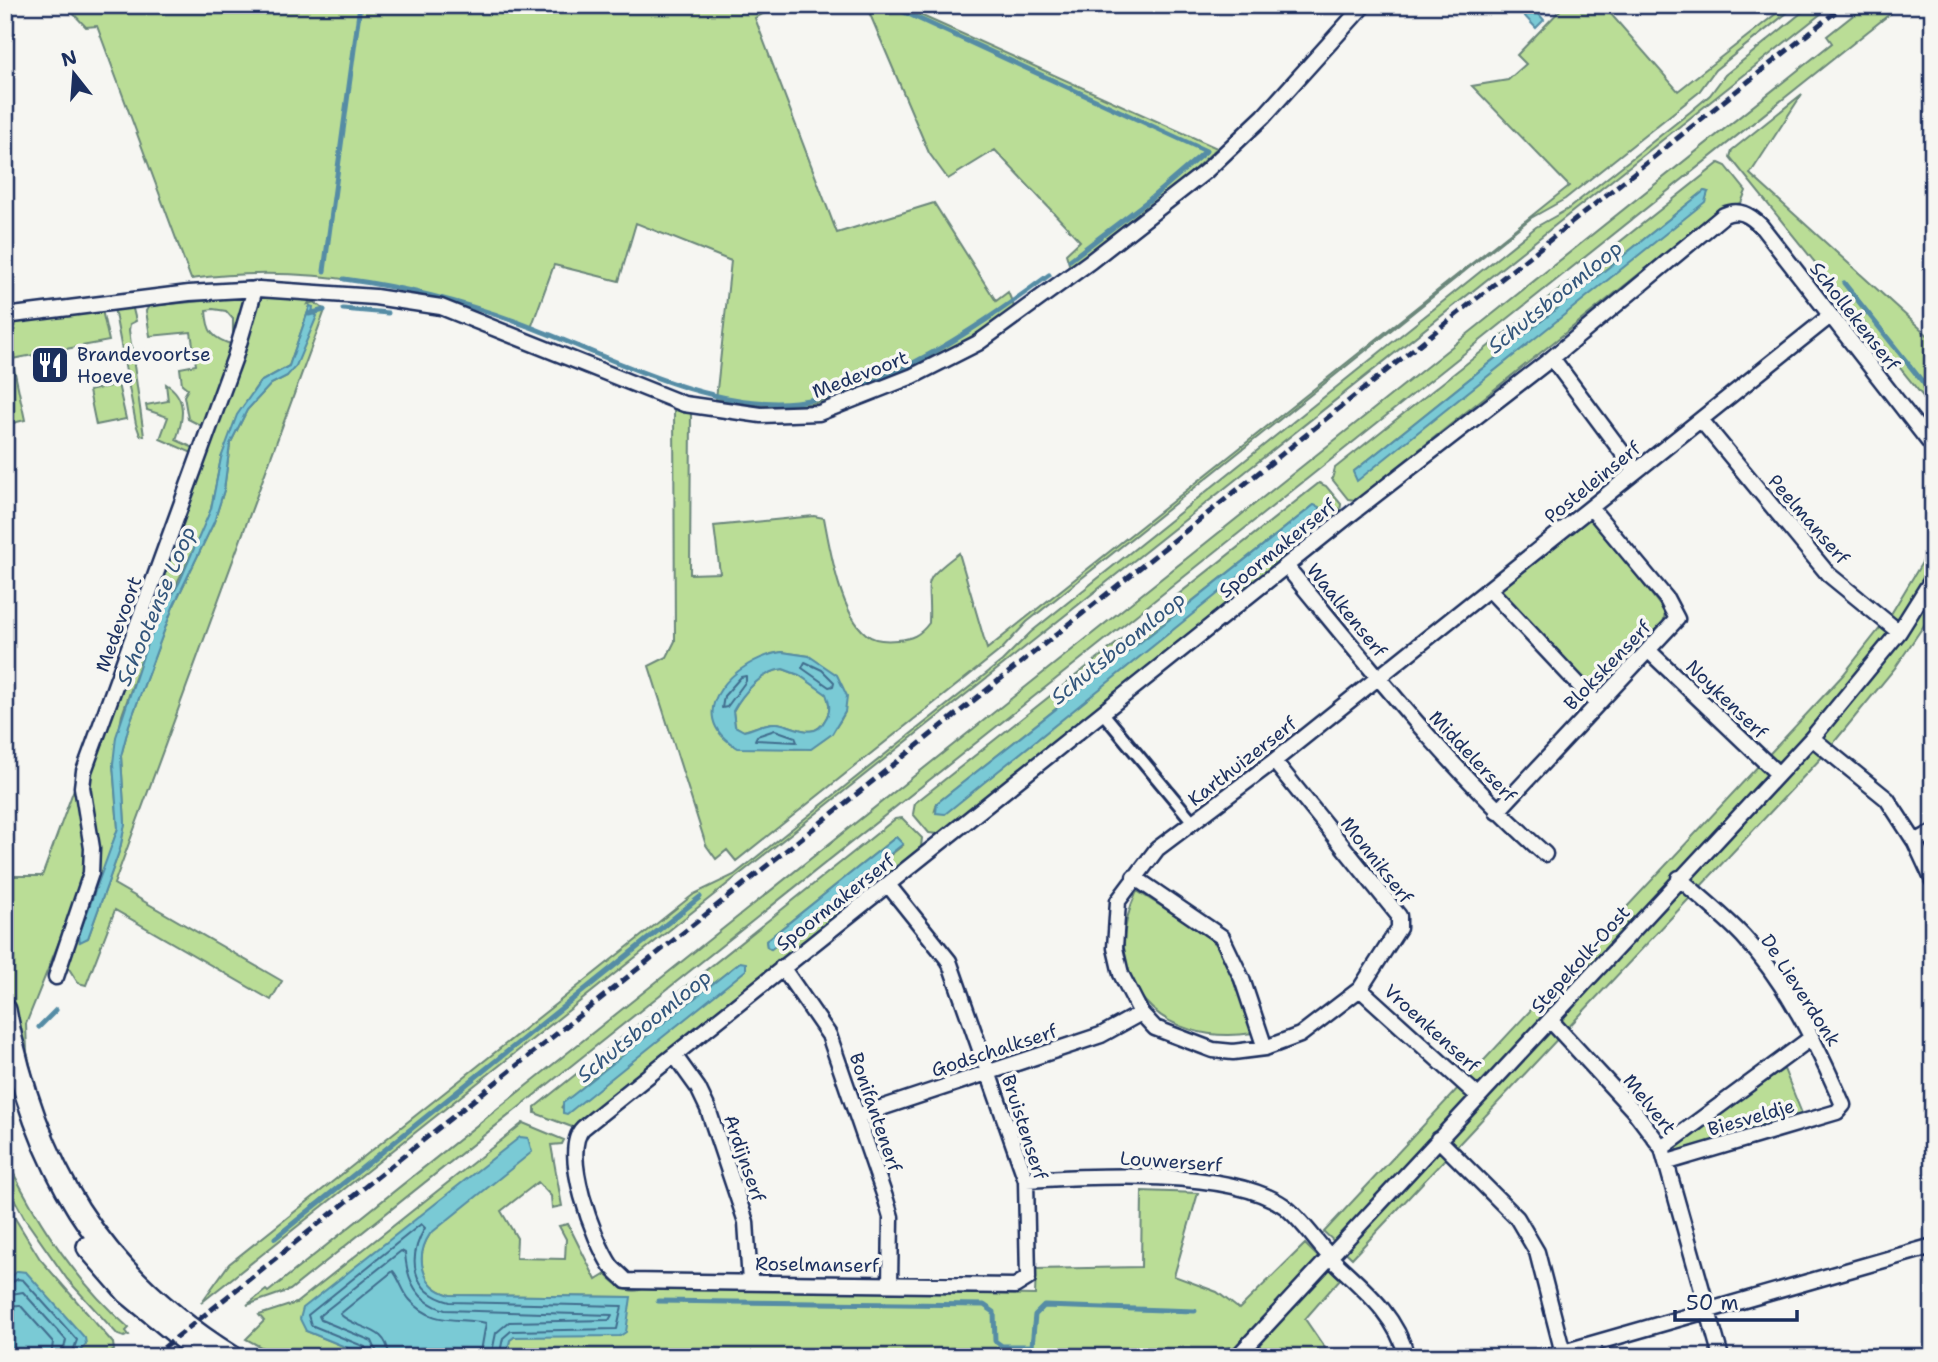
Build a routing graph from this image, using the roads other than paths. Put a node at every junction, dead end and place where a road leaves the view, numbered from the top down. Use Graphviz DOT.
graph roads {
  1 [pos="1364,5"];
  2 [pos="1744,213"];
  3 [pos="255,289"];
  4 [pos="5,316"];
  5 [pos="1830,316"];
  6 [pos="1552,358"];
  7 [pos="1701,420"];
  8 [pos="1933,447"];
  9 [pos="1636,471"];
  10 [pos="1591,508"];
  11 [pos="1286,566"];
  12 [pos="1933,578"];
  13 [pos="1489,589"];
  14 [pos="1899,632"];
  15 [pos="1649,651"];
  16 [pos="1378,678"];
  17 [pos="1596,703"];
  18 [pos="1102,712"];
  19 [pos="1812,738"];
  20 [pos="1274,761"];
  21 [pos="1778,774"];
  22 [pos="1497,812"];
  23 [pos="1194,822"];
  24 [pos="1933,832"];
  25 [pos="1915,842"];
  26 [pos="1545,855"];
  27 [pos="1135,877"];
  28 [pos="1679,878"];
  29 [pos="1933,881"];
  30 [pos="889,886"];
  31 [pos="782,967"];
  32 [pos="56,977"];
  33 [pos="1360,989"];
  34 [pos="5,1010"];
  35 [pos="1141,1013"];
  36 [pos="1551,1021"];
  37 [pos="1811,1038"];
  38 [pos="1265,1048"];
  39 [pos="675,1056"];
  40 [pos="987,1072"];
  41 [pos="5,1080"];
  42 [pos="1478,1096"];
  43 [pos="1843,1105"];
  44 [pos="856,1116"];
  45 [pos="1438,1139"];
  46 [pos="1665,1155"];
  47 [pos="1026,1181"];
  48 [pos="1933,1246"];
  49 [pos="1329,1256"];
  50 [pos="611,1266"];
  51 [pos="1028,1278"];
  52 [pos="750,1282"];
  53 [pos="890,1284"];
  54 [pos="1707,1311"];
  55 [pos="1563,1354"];
  56 [pos="1237,1355"];
  57 [pos="205,1357"];
  58 [pos="232,1357"];
  59 [pos="1407,1357"];
  60 [pos="1546,1357"];
  61 [pos="1721,1357"];
  1 -- 3 [label="street, Medevoort"];
  2 -- 5 [label="street, Schollekenserf"];
  2 -- 6 [label="street, Spoormakerserf"];
  3 -- 4 [label="street, Medevoort"];
  3 -- 32 [label="street, Medevoort"];
  5 -- 7 [label="street, Posteleinserf"];
  5 -- 8 [label="street, Schollekenserf"];
  6 -- 9 [label="street"];
  6 -- 11 [label="street, Spoormakerserf"];
  7 -- 9 [label="street, Posteleinserf"];
  7 -- 14 [label="street, Peelmanserf"];
  9 -- 10 [label="street, Posteleinserf"];
  10 -- 13 [label="street, Posteleinserf"];
  10 -- 15 [label="street, Blokskenserf"];
  11 -- 16 [label="street, Waalkenserf"];
  11 -- 18 [label="street, Spoormakerserf"];
  12 -- 14 [label="street, Stepekolk-Oost"];
  13 -- 16 [label="street, Posteleinserf"];
  13 -- 17 [label="street"];
  14 -- 19 [label="street, Stepekolk-Oost"];
  15 -- 17 [label="street, Blokskenserf"];
  15 -- 21 [label="street, Noykenserf"];
  16 -- 20 [label="street, Karthuizerserf"];
  16 -- 22 [label="street, Middelerserf"];
  17 -- 22 [label="street, Blokskenserf"];
  18 -- 23 [label="street"];
  18 -- 30 [label="street, Spoormakerserf"];
  19 -- 21 [label="street, Stepekolk-Oost"];
  19 -- 25 [label="street"];
  20 -- 23 [label="street, Karthuizerserf"];
  20 -- 33 [label="street, Monnikserf"];
  21 -- 28 [label="street, Stepekolk-Oost"];
  22 -- 26 [label="street, Middelerserf"];
  23 -- 27 [label="street, Karthuizerserf"];
  24 -- 25 [label="street"];
  25 -- 29 [label="street"];
  27 -- 35 [label="street, Karthuizerserf"];
  27 -- 38 [label="street"];
  28 -- 36 [label="street, Stepekolk-Oost"];
  28 -- 37 [label="street, De Lieverdonk"];
  30 -- 31 [label="street, Spoormakerserf"];
  30 -- 40 [label="street, Bruistenserf"];
  31 -- 39 [label="street, Spoormakerserf"];
  31 -- 44 [label="street, Bonifantenerf"];
  33 -- 38 [label="street, Karthuizerserf"];
  33 -- 42 [label="street, Vroenkenserf"];
  34 -- 58 [label="main road"];
  35 -- 38 [label="street, Karthuizerserf"];
  35 -- 40 [label="street, Godschalkserf"];
  36 -- 42 [label="street, Stepekolk-Oost"];
  36 -- 46 [label="street, Melvert"];
  37 -- 43 [label="street, De Lieverdonk"];
  37 -- 46 [label="street, Biesveldje"];
  39 -- 50 [label="street, Spoormakerserf"];
  39 -- 52 [label="street, Ardijnserf"];
  40 -- 44 [label="street, Godschalkserf"];
  40 -- 47 [label="street, Bruistenserf"];
  41 -- 57 [label="main road"];
  42 -- 45 [label="street, Stepekolk-Oost"];
  43 -- 46 [label="street, Biesveldje"];
  44 -- 53 [label="street, Bonifantenerf"];
  45 -- 49 [label="street, Stepekolk-Oost"];
  45 -- 55 [label="street"];
  46 -- 54 [label="street, Melvert"];
  47 -- 49 [label="street, Louwerserf"];
  47 -- 51 [label="street, Bruistenserf"];
  48 -- 54 [label="street"];
  49 -- 56 [label="street, Stepekolk-Oost"];
  49 -- 59 [label="street, Louwerserf"];
  50 -- 52 [label="street, Roselmanserf"];
  51 -- 53 [label="street, Roselmanserf"];
  52 -- 53 [label="street, Roselmanserf"];
  54 -- 55 [label="street"];
  54 -- 61 [label="street, Melvert"];
  55 -- 60 [label="street"];
}
